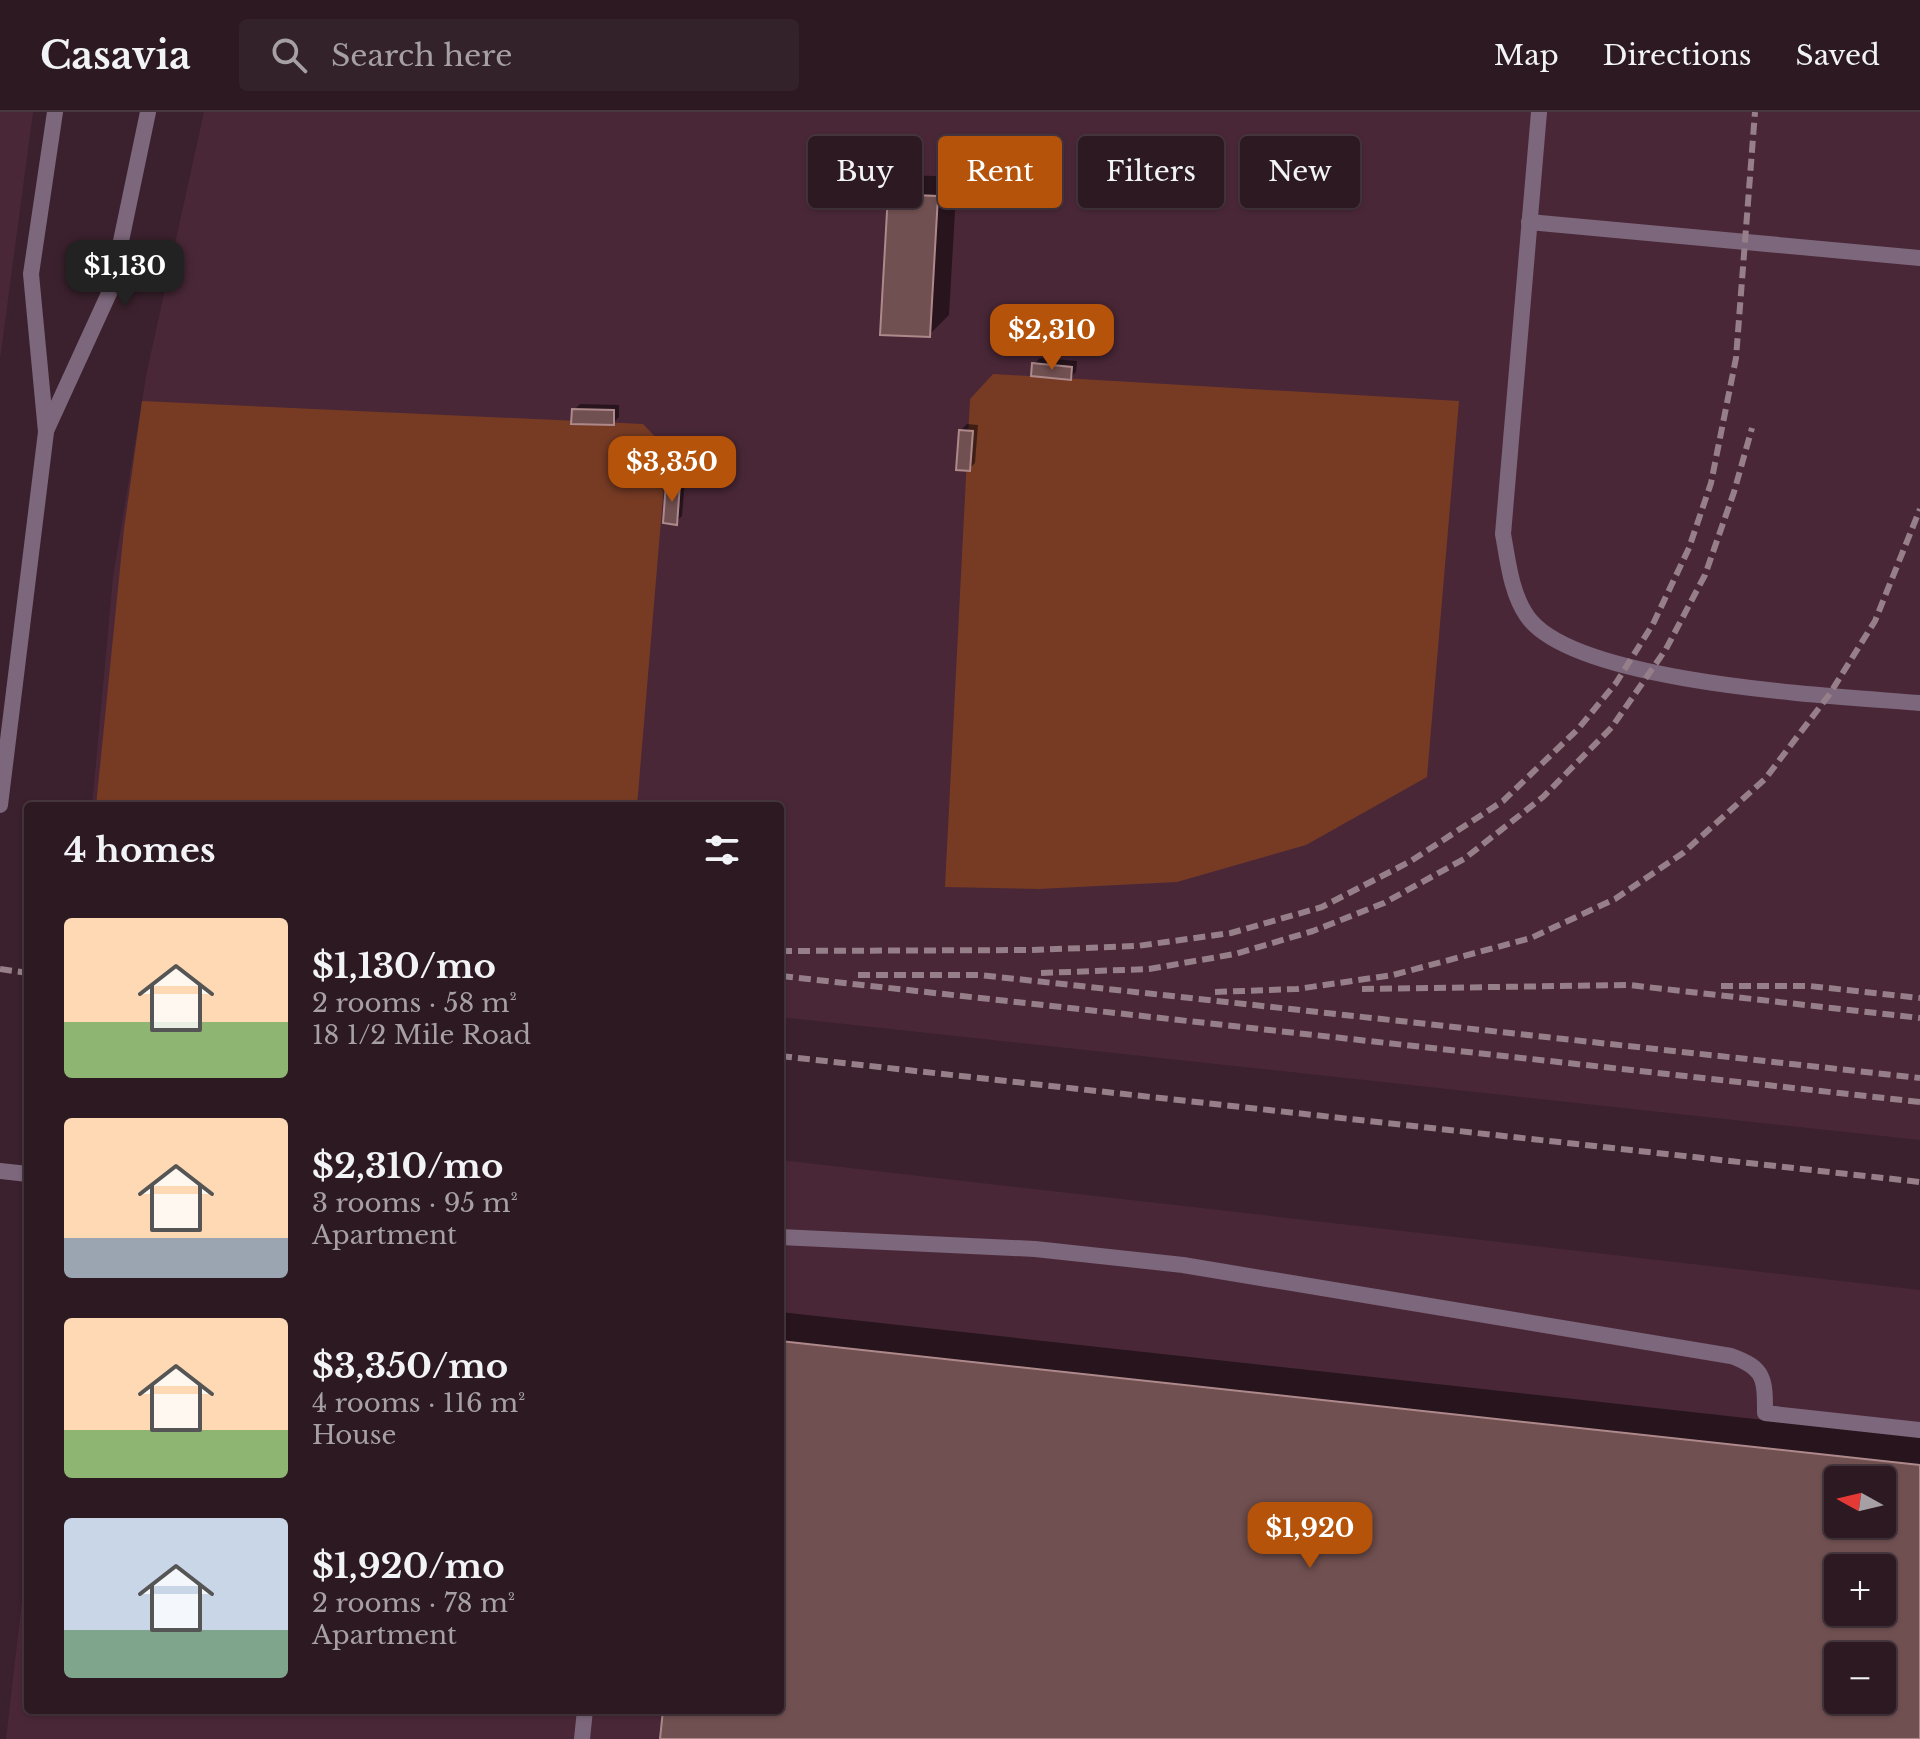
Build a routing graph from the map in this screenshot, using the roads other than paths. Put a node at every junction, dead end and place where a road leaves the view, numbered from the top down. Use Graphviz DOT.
graph roads {
  1 [pos="55,112"];
  2 [pos="148,112"];
  3 [pos="1539,112"];
  4 [pos="1529,222"];
  5 [pos="1920,258"];
  6 [pos="46,432"];
  7 [pos="1920,703"];
  8 [pos="0,805"];
  9 [pos="0,1171"];
  10 [pos="24,1174"];
  11 [pos="784,1237"];
  12 [pos="1920,1430"];
  13 [pos="585,1714"];
  14 [pos="582,1739"];
  1 -- 6 [label="street"];
  2 -- 6 [label="street"];
  3 -- 4 [label="street"];
  4 -- 5 [label="street"];
  4 -- 7 [label="street"];
  6 -- 8 [label="street"];
  9 -- 10 [label="street"];
  11 -- 12 [label="street"];
  13 -- 14 [label="street"];
}
